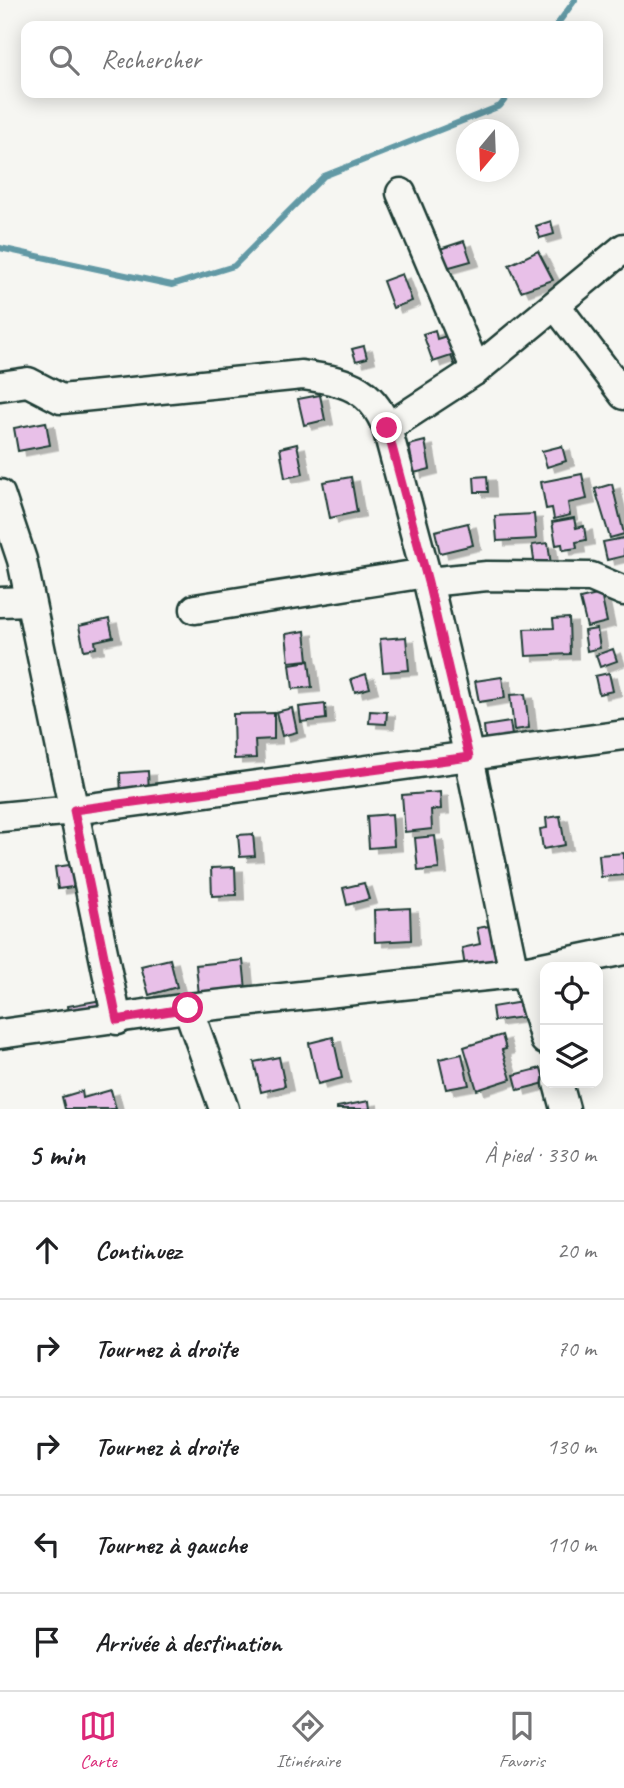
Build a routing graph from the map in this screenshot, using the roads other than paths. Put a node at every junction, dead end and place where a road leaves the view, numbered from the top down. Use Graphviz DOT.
graph roads {
  1 [pos="401,193"];
  2 [pos="624,248"];
  3 [pos="556,306"];
  4 [pos="476,370"];
  5 [pos="0,386"];
  6 [pos="624,395"];
  7 [pos="383,416"];
  8 [pos="0,494"];
  9 [pos="427,578"];
  10 [pos="624,591"];
  11 [pos="30,601"];
  12 [pos="0,602"];
  13 [pos="195,609"];
  14 [pos="624,735"];
  15 [pos="469,757"];
  16 [pos="74,810"];
  17 [pos="0,817"];
  18 [pos="624,950"];
  19 [pos="520,971"];
  20 [pos="188,1008"];
  21 [pos="117,1020"];
  22 [pos="540,1026"];
  23 [pos="0,1034"];
  24 [pos="559,1088"];
  25 [pos="224,1109"];
  26 [pos="565,1109"];
  1 -- 4 [label="street"];
  2 -- 3 [label="street"];
  3 -- 4 [label="street"];
  3 -- 6 [label="street"];
  4 -- 7 [label="street"];
  5 -- 7 [label="street"];
  7 -- 9 [label="street"];
  8 -- 11 [label="street"];
  9 -- 10 [label="street"];
  9 -- 13 [label="street"];
  9 -- 15 [label="street"];
  11 -- 12 [label="street"];
  11 -- 16 [label="street"];
  14 -- 15 [label="street"];
  15 -- 16 [label="street"];
  15 -- 19 [label="street"];
  16 -- 17 [label="street"];
  16 -- 21 [label="street"];
  18 -- 19 [label="street"];
  19 -- 20 [label="street"];
  19 -- 22 [label="street"];
  20 -- 21 [label="street"];
  20 -- 25 [label="street"];
  21 -- 23 [label="street"];
  24 -- 26 [label="street"];
}
